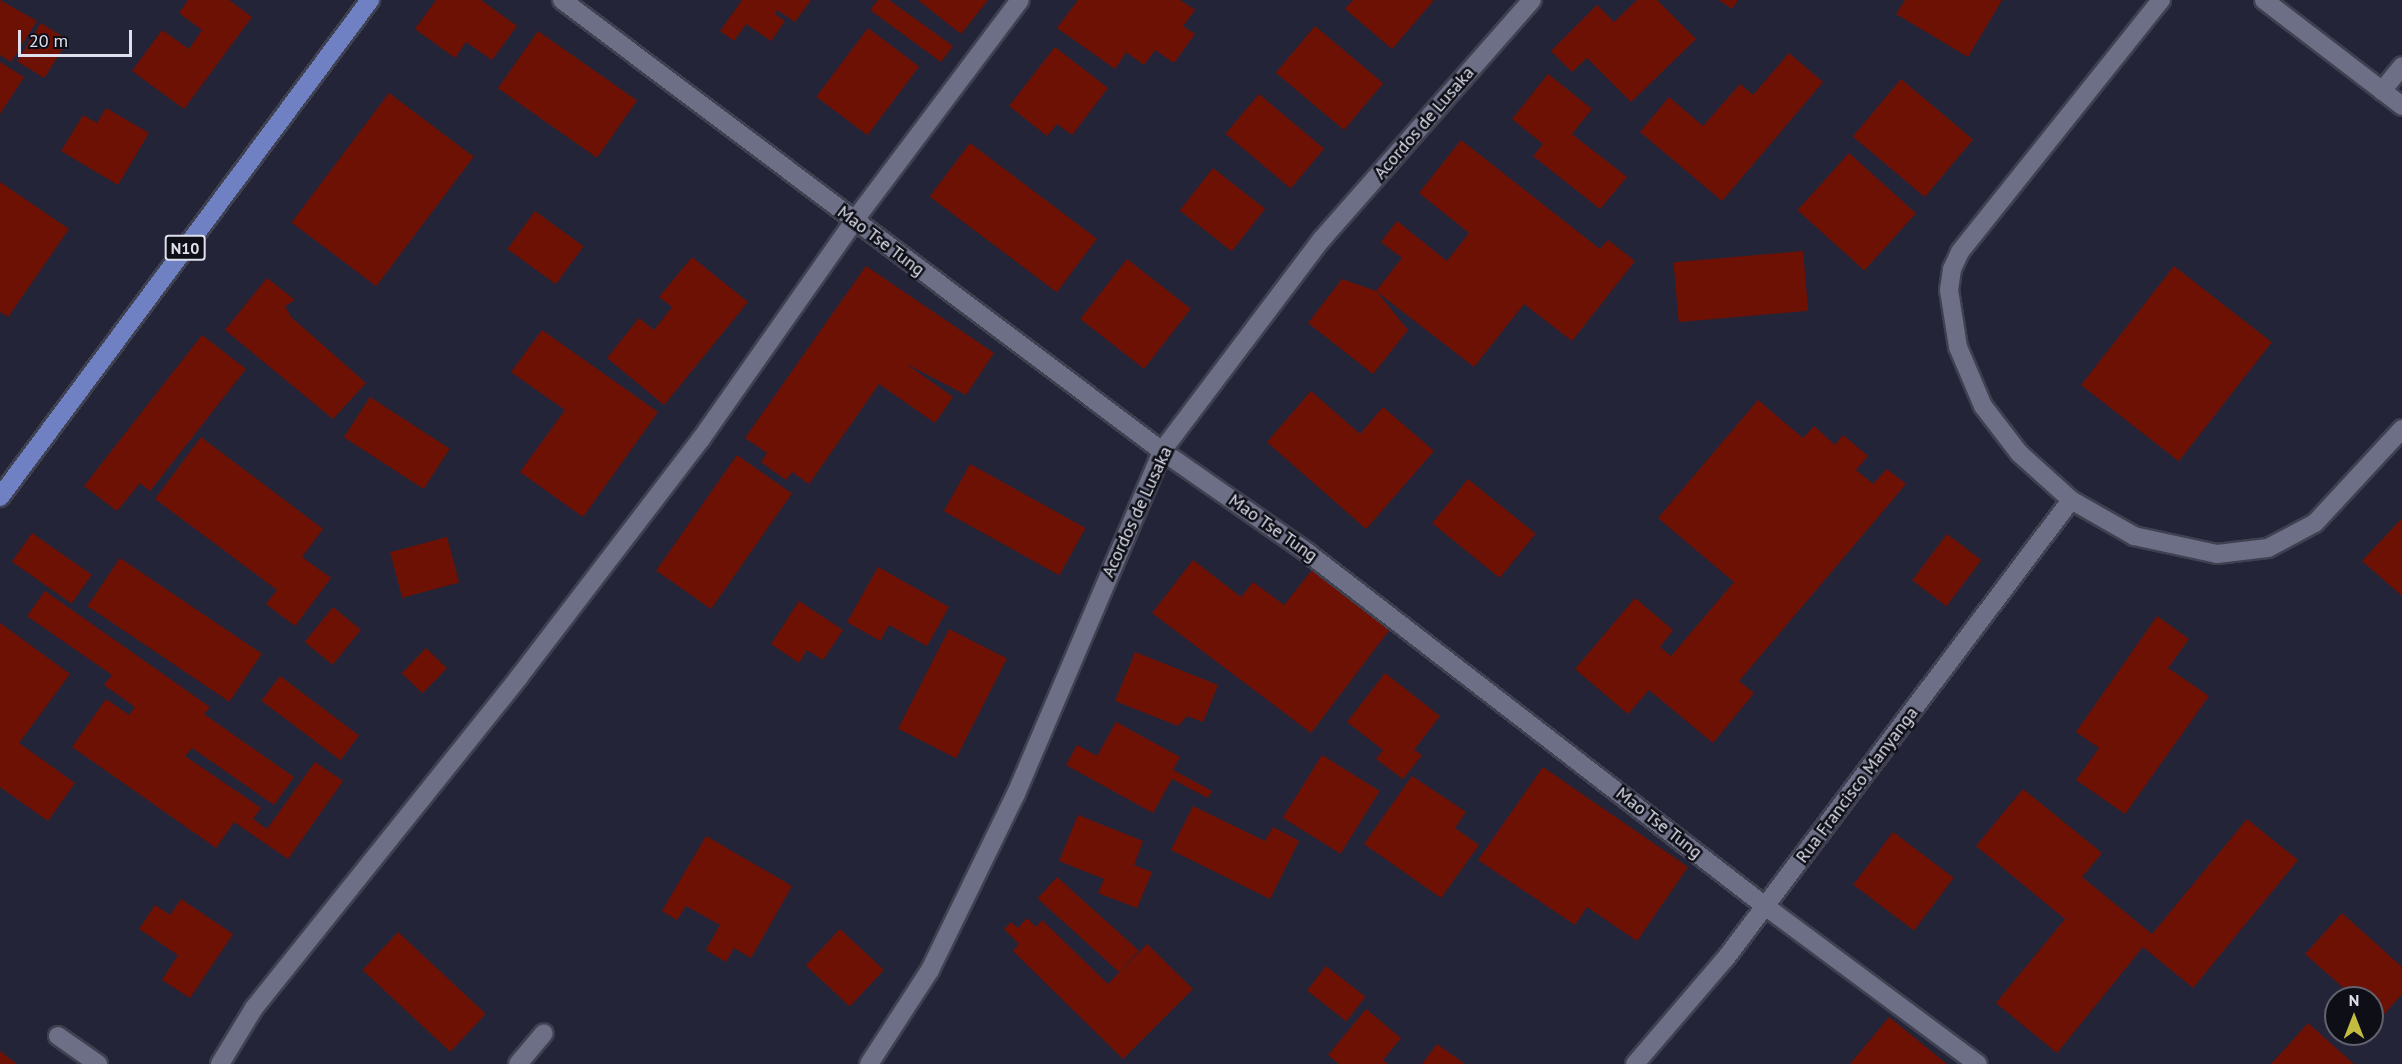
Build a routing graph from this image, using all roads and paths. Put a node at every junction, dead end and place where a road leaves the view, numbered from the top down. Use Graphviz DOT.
graph roads {
  1 [pos="370,0"];
  2 [pos="562,0"];
  3 [pos="1020,0"];
  4 [pos="1532,0"];
  5 [pos="2161,0"];
  6 [pos="2264,0"];
  7 [pos="2402,66"];
  8 [pos="2382,91"];
  9 [pos="2402,106"];
  10 [pos="854,222"];
  11 [pos="2402,429"];
  12 [pos="1162,451"];
  13 [pos="0,497"];
  14 [pos="2071,500"];
  15 [pos="1765,906"];
  16 [pos="544,1033"];
  17 [pos="58,1036"];
  18 [pos="98,1064"];
  19 [pos="220,1064"];
  20 [pos="518,1064"];
  21 [pos="869,1064"];
  22 [pos="1635,1064"];
  23 [pos="1978,1064"];
  1 -- 13 [label="main road, N10"];
  2 -- 10 [label="street, Mao Tse Tung"];
  3 -- 10 [label="street"];
  4 -- 12 [label="street, Acordos de Lusaka"];
  5 -- 14 [label="street"];
  6 -- 8 [label="street"];
  7 -- 8 [label="street"];
  8 -- 9 [label="street"];
  10 -- 12 [label="street, Mao Tse Tung"];
  10 -- 19 [label="street"];
  11 -- 14 [label="street"];
  12 -- 15 [label="street, Mao Tse Tung"];
  12 -- 21 [label="street, Acordos de Lusaka"];
  14 -- 15 [label="street, Rua Francisco Manyanga"];
  15 -- 22 [label="street, Rua Francisco Manyanga"];
  15 -- 23 [label="street, Mao Tse Tung"];
  16 -- 20 [label="street"];
  17 -- 18 [label="street"];
}
